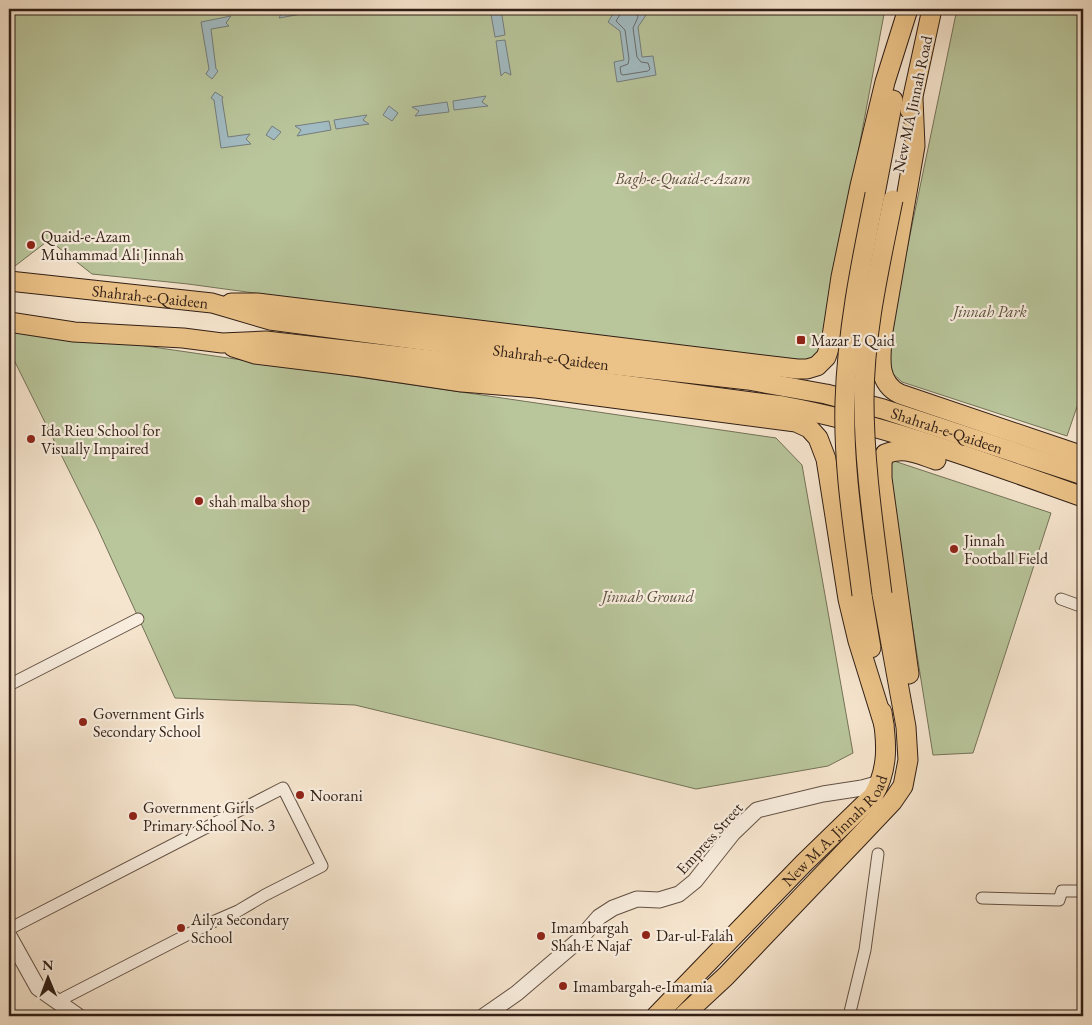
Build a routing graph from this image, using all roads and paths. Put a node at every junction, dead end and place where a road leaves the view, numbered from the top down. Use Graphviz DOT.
graph roads {
  1 [pos="909,9"];
  2 [pos="932,9"];
  3 [pos="912,99"];
  4 [pos="884,197"];
  5 [pos="9,281"];
  6 [pos="212,303"];
  7 [pos="270,320"];
  8 [pos="9,322"];
  9 [pos="266,341"];
  10 [pos="222,343"];
  11 [pos="1083,456"];
  12 [pos="1083,475"];
  13 [pos="1083,497"];
  14 [pos="1083,509"];
  15 [pos="1060,599"];
  16 [pos="1083,607"];
  17 [pos="138,619"];
  18 [pos="9,685"];
  19 [pos="884,725"];
  20 [pos="906,727"];
  21 [pos="880,783"];
  22 [pos="878,854"];
  23 [pos="1083,891"];
  24 [pos="982,898"];
  25 [pos="9,929"];
  26 [pos="9,936"];
  27 [pos="64,998"];
  28 [pos="78,1016"];
  29 [pos="484,1016"];
  30 [pos="656,1016"];
  31 [pos="683,1016"];
  32 [pos="849,1016"];
  1 -- 4 [label="main road"];
  1 -- 6 [label="main road"];
  2 -- 3 [label="main road, New MA Jinnah Road"];
  3 -- 4 [label="main road, New MA Jinnah Road"];
  3 -- 11 [label="main road"];
  4 -- 19 [label="main road, New M.A. Jinnah Road, bridge"];
  4 -- 20 [label="main road, New M.A. Jinnah Road, bridge"];
  5 -- 6 [label="main road, Shahrah-e-Qaideen"];
  6 -- 7 [label="main road, Shahrah-e-Qaideen"];
  7 -- 9 [label="main road"];
  7 -- 12 [label="main road, Shahrah-e-Qaideen"];
  8 -- 10 [label="main road, Shahrah-e-Qaideen"];
  9 -- 10 [label="main road, Shahrah-e-Qaideen"];
  9 -- 13 [label="main road, Shahrah-e-Qaideen"];
  10 -- 19 [label="main road"];
  14 -- 20 [label="main road"];
  15 -- 16 [label="street"];
  17 -- 18 [label="street"];
  19 -- 21 [label="main road, New M.A. Jinnah Road"];
  20 -- 31 [label="main road, New M.A. Jinnah Road"];
  21 -- 29 [label="street, Empress Street"];
  21 -- 30 [label="main road, New M.A. Jinnah Road"];
  22 -- 32 [label="street"];
  23 -- 24 [label="street"];
  25 -- 27 [label="street"];
  26 -- 28 [label="street"];
}
